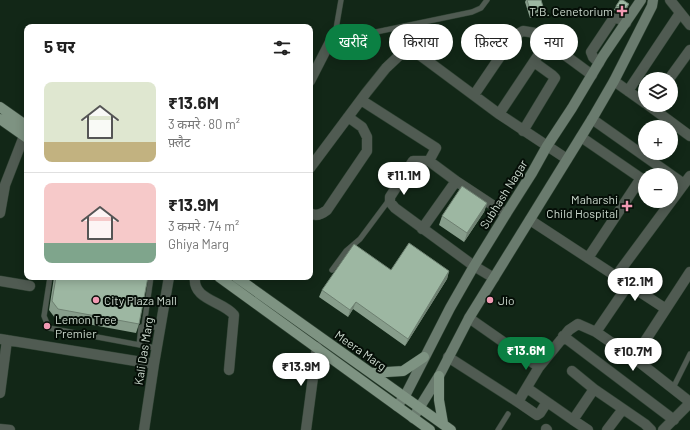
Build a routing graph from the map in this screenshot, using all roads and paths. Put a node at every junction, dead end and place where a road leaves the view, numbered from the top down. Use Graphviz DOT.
graph roads {
  1 [pos="341,0"];
  2 [pos="487,0"];
  3 [pos="641,0"];
  4 [pos="653,0"];
  5 [pos="670,0"];
  6 [pos="680,13"];
  7 [pos="337,24"];
  8 [pos="690,26"];
  9 [pos="381,31"];
  10 [pos="530,32"];
  11 [pos="690,50"];
  12 [pos="325,52"];
  13 [pos="572,60"];
  14 [pos="534,62"];
  15 [pos="673,72"];
  16 [pos="313,75"];
  17 [pos="592,75"];
  18 [pos="614,81"];
  19 [pos="628,91"];
  20 [pos="474,95"];
  21 [pos="638,98"];
  22 [pos="361,100"];
  23 [pos="0,107"];
  24 [pos="657,112"];
  25 [pos="499,114"];
  26 [pos="348,117"];
  27 [pos="0,119"];
  28 [pos="592,119"];
  29 [pos="24,124"];
  30 [pos="523,131"];
  31 [pos="24,136"];
  32 [pos="690,136"];
  33 [pos="581,137"];
  34 [pos="24,139"];
  35 [pos="547,146"];
  36 [pos="567,159"];
  37 [pos="429,161"];
  38 [pos="313,164"];
  39 [pos="638,177"];
  40 [pos="687,180"];
  41 [pos="456,181"];
  42 [pos="638,187"];
  43 [pos="678,192"];
  44 [pos="390,197"];
  45 [pos="666,208"];
  46 [pos="0,213"];
  47 [pos="506,214"];
  48 [pos="313,215"];
  49 [pos="530,220"];
  50 [pos="422,229"];
  51 [pos="588,258"];
  52 [pos="474,266"];
  53 [pos="332,270"];
  54 [pos="690,272"];
  55 [pos="616,276"];
  56 [pos="494,278"];
  57 [pos="50,280"];
  58 [pos="151,280"];
  59 [pos="168,280"];
  60 [pos="196,280"];
  61 [pos="223,280"];
  62 [pos="240,280"];
  63 [pos="0,281"];
  64 [pos="628,284"];
  65 [pos="30,286"];
  66 [pos="666,309"];
  67 [pos="469,318"];
  68 [pos="144,326"];
  69 [pos="160,328"];
  70 [pos="596,332"];
  71 [pos="563,336"];
  72 [pos="3,339"];
  73 [pos="139,345"];
  74 [pos="156,348"];
  75 [pos="316,348"];
  76 [pos="690,354"];
  77 [pos="448,357"];
  78 [pos="424,358"];
  79 [pos="634,358"];
  80 [pos="154,364"];
  81 [pos="539,367"];
  82 [pos="229,370"];
  83 [pos="572,371"];
  84 [pos="371,373"];
  85 [pos="439,376"];
  86 [pos="526,388"];
  87 [pos="673,388"];
  88 [pos="594,389"];
  89 [pos="0,392"];
  90 [pos="405,396"];
  91 [pos="518,402"];
  92 [pos="547,402"];
  93 [pos="690,403"];
  94 [pos="397,406"];
  95 [pos="419,407"];
  96 [pos="623,409"];
  97 [pos="508,414"];
  98 [pos="413,418"];
  99 [pos="573,420"];
  100 [pos="674,420"];
  101 [pos="444,425"];
  102 [pos="0,429"];
  103 [pos="10,430"];
  104 [pos="144,430"];
  105 [pos="306,430"];
  106 [pos="431,430"];
  107 [pos="498,430"];
  108 [pos="588,430"];
  109 [pos="607,430"];
  110 [pos="651,430"];
  111 [pos="663,430"];
  1 -- 7 [label="lane"];
  2 -- 9 [label="lane"];
  3 -- 17 [label="street, Subhash Nagar"];
  4 -- 18 [label="street"];
  5 -- 6 [label="street"];
  6 -- 8 [label="street"];
  6 -- 19 [label="street"];
  10 -- 20 [label="street"];
  11 -- 15 [label="street"];
  12 -- 16 [label="street"];
  13 -- 17 [label="street"];
  14 -- 25 [label="street"];
  14 -- 30 [label="street"];
  17 -- 35 [label="street, Subhash Nagar"];
  18 -- 19 [label="street"];
  18 -- 28 [label="street"];
  19 -- 21 [label="street"];
  20 -- 22 [label="street"];
  20 -- 25 [label="street"];
  22 -- 26 [label="street"];
  22 -- 37 [label="street"];
  23 -- 29 [label="main road"];
  24 -- 32 [label="street"];
  25 -- 30 [label="street"];
  26 -- 38 [label="street"];
  26 -- 48 [label="street"];
  27 -- 31 [label="main road"];
  28 -- 33 [label="street"];
  28 -- 40 [label="street"];
  30 -- 35 [label="street"];
  33 -- 36 [label="street"];
  33 -- 39 [label="street"];
  34 -- 46 [label="street"];
  35 -- 36 [label="street"];
  35 -- 47 [label="street, Subhash Nagar"];
  36 -- 49 [label="street"];
  37 -- 41 [label="street"];
  37 -- 44 [label="street"];
  40 -- 43 [label="street"];
  41 -- 47 [label="street"];
  41 -- 50 [label="street"];
  42 -- 51 [label="street"];
  44 -- 50 [label="street"];
  44 -- 53 [label="lane"];
  45 -- 55 [label="street"];
  47 -- 52 [label="street, Subhash Nagar"];
  49 -- 51 [label="street"];
  49 -- 56 [label="street"];
  50 -- 52 [label="street"];
  51 -- 55 [label="street"];
  52 -- 56 [label="street"];
  52 -- 78 [label="street, Subhash Nagar"];
  54 -- 66 [label="street"];
  55 -- 64 [label="street"];
  56 -- 67 [label="street"];
  57 -- 73 [label="lane"];
  58 -- 68 [label="lane"];
  59 -- 69 [label="street, Kali Das Marg"];
  60 -- 82 [label="street"];
  61 -- 75 [label="main road, Meera Marg"];
  62 -- 84 [label="main road, Meera Marg"];
  63 -- 65 [label="street"];
  64 -- 66 [label="street"];
  64 -- 70 [label="street"];
  66 -- 79 [label="street"];
  67 -- 77 [label="street"];
  67 -- 81 [label="street"];
  68 -- 69 [label="lane"];
  68 -- 73 [label="lane"];
  69 -- 74 [label="street, Kali Das Marg"];
  70 -- 71 [label="street"];
  70 -- 79 [label="street"];
  71 -- 81 [label="street"];
  71 -- 100 [label="street"];
  72 -- 80 [label="street"];
  72 -- 89 [label="street"];
  73 -- 74 [label="lane"];
  74 -- 80 [label="street, Kali Das Marg"];
  75 -- 94 [label="main road, Meera Marg"];
  75 -- 105 [label="street"];
  76 -- 87 [label="lane"];
  77 -- 85 [label="street"];
  77 -- 91 [label="street"];
  78 -- 84 [label="main road"];
  78 -- 90 [label="street, Subhash Nagar"];
  79 -- 87 [label="street"];
  80 -- 104 [label="street, Kali Das Marg"];
  81 -- 86 [label="street"];
  83 -- 88 [label="street"];
  84 -- 90 [label="main road, Meera Marg"];
  85 -- 95 [label="street"];
  85 -- 101 [label="main road"];
  86 -- 91 [label="street"];
  86 -- 92 [label="street"];
  87 -- 93 [label="street"];
  88 -- 96 [label="street"];
  88 -- 99 [label="street"];
  90 -- 94 [label="street, Subhash Nagar"];
  90 -- 95 [label="main road, Meera Marg"];
  91 -- 92 [label="street"];
  92 -- 99 [label="street"];
  93 -- 100 [label="street"];
  94 -- 98 [label="main road, Meera Marg"];
  95 -- 98 [label="street"];
  95 -- 101 [label="main road, Meera Marg"];
  96 -- 109 [label="street"];
  96 -- 110 [label="street"];
  97 -- 107 [label="lane"];
  98 -- 106 [label="main road, Meera Marg"];
  99 -- 108 [label="street"];
  100 -- 111 [label="street"];
  101 -- 106 [label="street"];
  102 -- 103 [label="street"];
}
